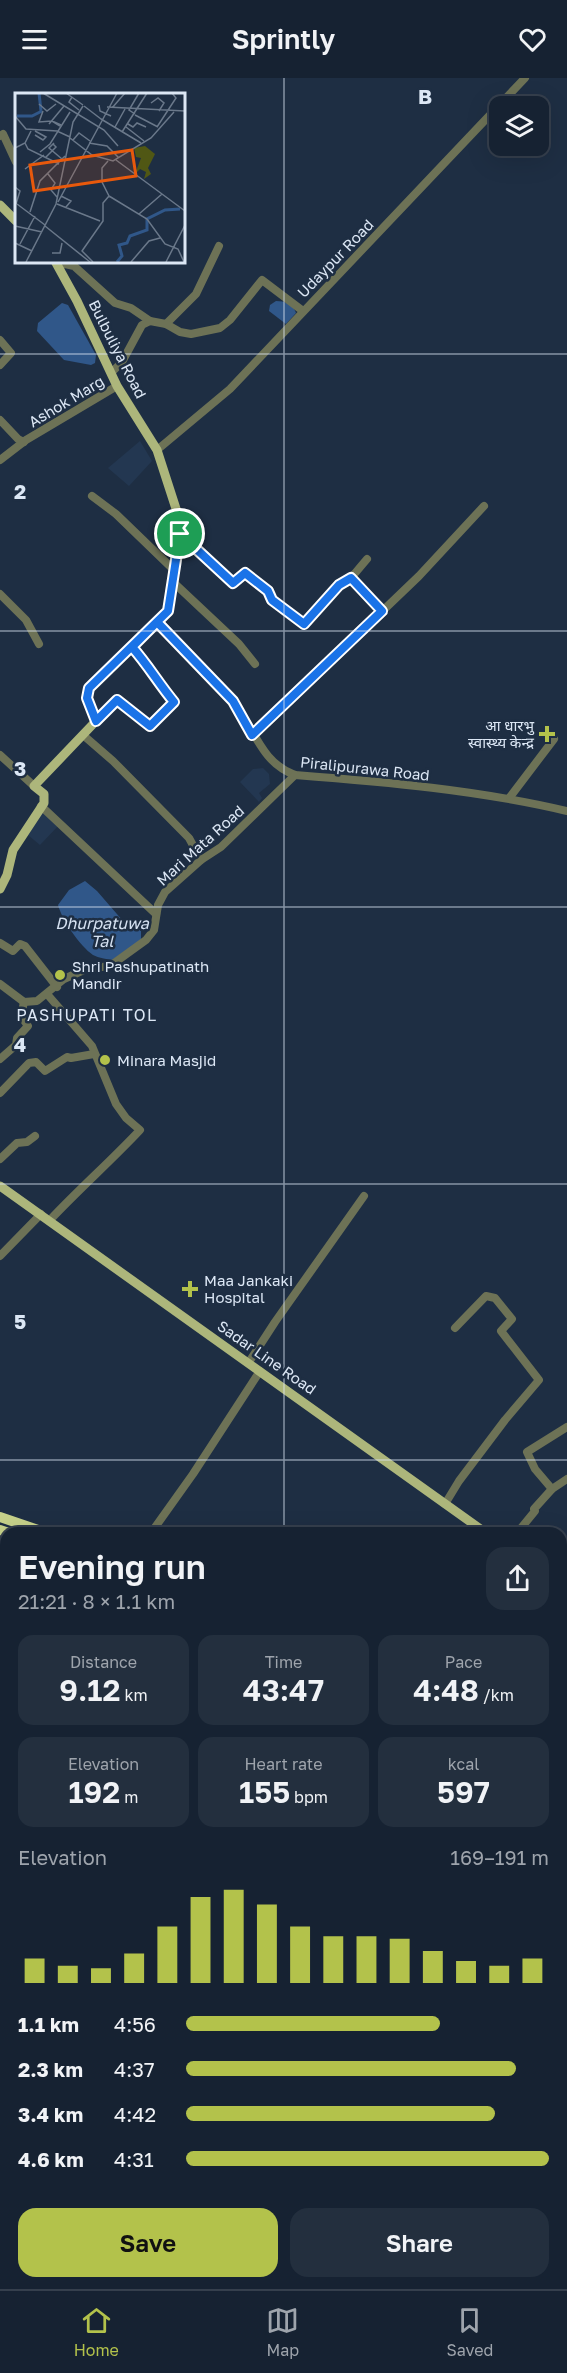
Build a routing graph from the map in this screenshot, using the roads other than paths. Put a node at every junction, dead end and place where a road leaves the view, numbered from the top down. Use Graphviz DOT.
graph roads {
  1 [pos="525,78"];
  2 [pos="1,132"];
  3 [pos="15,160"];
  4 [pos="0,205"];
  5 [pos="15,217"];
  6 [pos="219,246"];
  7 [pos="57,263"];
  8 [pos="303,311"];
  9 [pos="150,321"];
  10 [pos="166,324"];
  11 [pos="0,340"];
  12 [pos="0,365"];
  13 [pos="112,372"];
  14 [pos="117,386"];
  15 [pos="0,420"];
  16 [pos="24,442"];
  17 [pos="157,450"];
  18 [pos="0,460"];
  19 [pos="92,496"];
  20 [pos="484,506"];
  21 [pos="180,534"];
  22 [pos="367,559"];
  23 [pos="175,572"];
  24 [pos="351,578"];
  25 [pos="173,582"];
  26 [pos="0,594"];
  27 [pos="382,611"];
  28 [pos="157,622"];
  29 [pos="39,644"];
  30 [pos="132,647"];
  31 [pos="255,664"];
  32 [pos="96,721"];
  33 [pos="83,735"];
  34 [pos="252,735"];
  35 [pos="554,739"];
  36 [pos="0,755"];
  37 [pos="295,775"];
  38 [pos="34,786"];
  39 [pos="510,797"];
  40 [pos="41,806"];
  41 [pos="567,811"];
  42 [pos="201,860"];
  43 [pos="0,889"];
  44 [pos="156,914"];
  45 [pos="0,943"];
  46 [pos="57,987"];
  47 [pos="1,988"];
  48 [pos="47,994"];
  49 [pos="24,1002"];
  50 [pos="94,1054"];
  51 [pos="0,1059"];
  52 [pos="0,1094"];
  53 [pos="35,1136"];
  54 [pos="0,1159"];
  55 [pos="0,1186"];
  56 [pos="364,1196"];
  57 [pos="41,1214"];
  58 [pos="50,1220"];
  59 [pos="0,1256"];
  60 [pos="455,1328"];
  61 [pos="249,1362"];
  62 [pos="260,1371"];
  63 [pos="567,1427"];
  64 [pos="567,1479"];
  65 [pos="552,1489"];
  66 [pos="445,1504"];
  67 [pos="0,1516"];
  68 [pos="30,1527"];
  69 [pos="155,1527"];
  70 [pos="478,1527"];
  71 [pos="522,1527"];
  1 -- 8 [label="street, Udaypur Road"];
  2 -- 3 [label="street"];
  4 -- 5 [label="main road"];
  6 -- 10 [label="street"];
  7 -- 9 [label="street"];
  7 -- 13 [label="main road, Bulbuliya Road"];
  8 -- 10 [label="street"];
  8 -- 17 [label="street, Udaypur Road"];
  9 -- 10 [label="street"];
  9 -- 13 [label="street"];
  11 -- 12 [label="street"];
  13 -- 14 [label="main road, Bulbuliya Road"];
  14 -- 16 [label="street, Ashok Marg"];
  14 -- 17 [label="main road, Bulbuliya Road"];
  15 -- 16 [label="street"];
  16 -- 18 [label="street, Ashok Marg"];
  17 -- 21 [label="main road, Bulbuliya Road"];
  19 -- 23 [label="street"];
  20 -- 27 [label="street"];
  21 -- 23 [label="main road, Bulbuliya Road"];
  21 -- 24 [label="street"];
  22 -- 24 [label="street"];
  23 -- 25 [label="main road, Bulbuliya Road"];
  24 -- 27 [label="street"];
  25 -- 28 [label="main road, Bulbuliya Road"];
  25 -- 31 [label="street"];
  26 -- 29 [label="street"];
  27 -- 34 [label="street"];
  28 -- 30 [label="main road, Bulbuliya Road"];
  28 -- 34 [label="street, Piralipurawa Road"];
  30 -- 32 [label="main road, Bulbuliya Road"];
  30 -- 32 [label="street"];
  32 -- 33 [label="main road"];
  33 -- 38 [label="main road"];
  33 -- 42 [label="street"];
  34 -- 37 [label="street, Piralipurawa Road"];
  35 -- 39 [label="street"];
  36 -- 38 [label="street"];
  37 -- 39 [label="street, Piralipurawa Road"];
  37 -- 42 [label="street, Mari Mata Road"];
  38 -- 40 [label="main road"];
  39 -- 41 [label="street, Piralipurawa Road"];
  40 -- 43 [label="main road"];
  40 -- 44 [label="street"];
  42 -- 44 [label="street, Mari Mata Road"];
  44 -- 46 [label="street, Mari Mata Road"];
  45 -- 46 [label="street"];
  46 -- 48 [label="street, Mari Mata Road"];
  47 -- 49 [label="street"];
  48 -- 49 [label="street, Mari Mata Road"];
  48 -- 50 [label="street"];
  49 -- 51 [label="street"];
  50 -- 52 [label="street"];
  50 -- 58 [label="street"];
  53 -- 54 [label="street"];
  55 -- 57 [label="main road, Sadar Line Road"];
  56 -- 61 [label="street"];
  57 -- 58 [label="main road, Sadar Line Road"];
  57 -- 59 [label="street"];
  58 -- 61 [label="main road, Sadar Line Road"];
  60 -- 66 [label="street"];
  61 -- 62 [label="main road, Sadar Line Road"];
  62 -- 66 [label="main road, Sadar Line Road"];
  62 -- 69 [label="street"];
  63 -- 65 [label="street"];
  64 -- 65 [label="street"];
  65 -- 71 [label="street"];
  66 -- 70 [label="main road, Sadar Line Road"];
  67 -- 68 [label="highway"];
}
